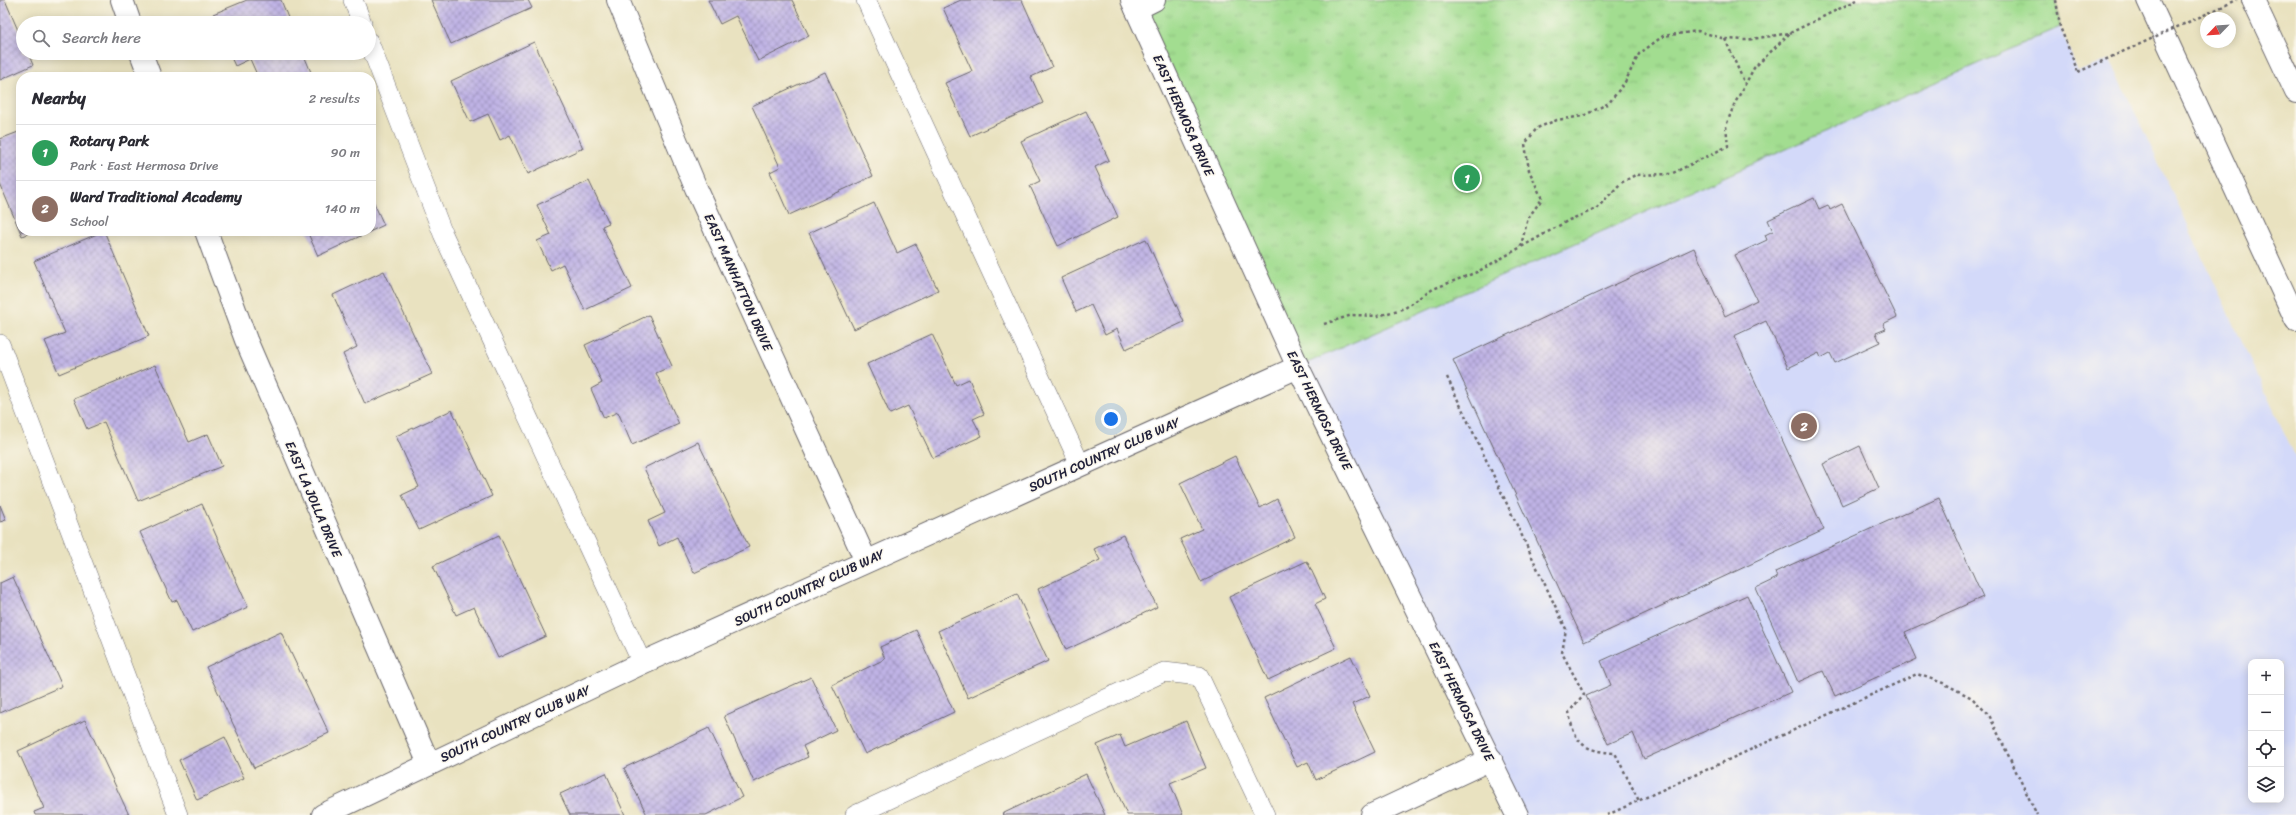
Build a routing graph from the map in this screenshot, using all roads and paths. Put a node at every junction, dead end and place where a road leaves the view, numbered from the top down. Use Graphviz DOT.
graph roads {
  1 [pos="122,0"];
  2 [pos="353,0"];
  3 [pos="618,0"];
  4 [pos="866,0"];
  5 [pos="1857,0"];
  6 [pos="2056,0"];
  7 [pos="2148,0"];
  8 [pos="2237,0"];
  9 [pos="2253,0"];
  10 [pos="1141,3"];
  11 [pos="128,16"];
  12 [pos="359,16"];
  13 [pos="1790,33"];
  14 [pos="1725,39"];
  15 [pos="144,60"];
  16 [pos="376,60"];
  17 [pos="148,72"];
  18 [pos="1745,84"];
  19 [pos="2296,92"];
  20 [pos="208,236"];
  21 [pos="1520,249"];
  22 [pos="2296,320"];
  23 [pos="1324,324"];
  24 [pos="0,344"];
  25 [pos="1298,367"];
  26 [pos="1447,377"];
  27 [pos="1080,464"];
  28 [pos="866,561"];
  29 [pos="642,664"];
  30 [pos="1490,759"];
  31 [pos="429,764"];
  32 [pos="1639,800"];
  33 [pos="178,815"];
  34 [pos="323,815"];
  35 [pos="855,815"];
  36 [pos="1265,815"];
  37 [pos="1372,815"];
  38 [pos="1517,815"];
  39 [pos="1607,815"];
  40 [pos="2037,815"];
  1 -- 11 [label="main road"];
  2 -- 12 [label="lane"];
  3 -- 28 [label="main road, EAST MANHATTON DRIVE"];
  4 -- 27 [label="lane"];
  5 -- 13 [label="path"];
  6 -- 8 [label="path, bridge"];
  7 -- 22 [label="main road"];
  9 -- 19 [label="main road"];
  10 -- 25 [label="main road, EAST HERMOSA DRIVE"];
  13 -- 14 [label="path"];
  13 -- 18 [label="path"];
  14 -- 18 [label="path"];
  14 -- 21 [label="path"];
  15 -- 17 [label="main road"];
  16 -- 29 [label="lane"];
  18 -- 21 [label="path"];
  20 -- 31 [label="main road, EAST LA JOLLA DRIVE"];
  21 -- 23 [label="path"];
  24 -- 33 [label="lane"];
  25 -- 27 [label="main road, SOUTH COUNTRY CLUB WAY"];
  25 -- 30 [label="main road, EAST HERMOSA DRIVE"];
  26 -- 32 [label="path"];
  27 -- 28 [label="main road, SOUTH COUNTRY CLUB WAY"];
  28 -- 29 [label="main road, SOUTH COUNTRY CLUB WAY"];
  29 -- 31 [label="main road, SOUTH COUNTRY CLUB WAY"];
  30 -- 37 [label="main road"];
  30 -- 38 [label="main road, EAST HERMOSA DRIVE"];
  31 -- 34 [label="main road, SOUTH COUNTRY CLUB WAY"];
  32 -- 39 [label="path"];
  32 -- 40 [label="path"];
  35 -- 36 [label="lane"];
}
